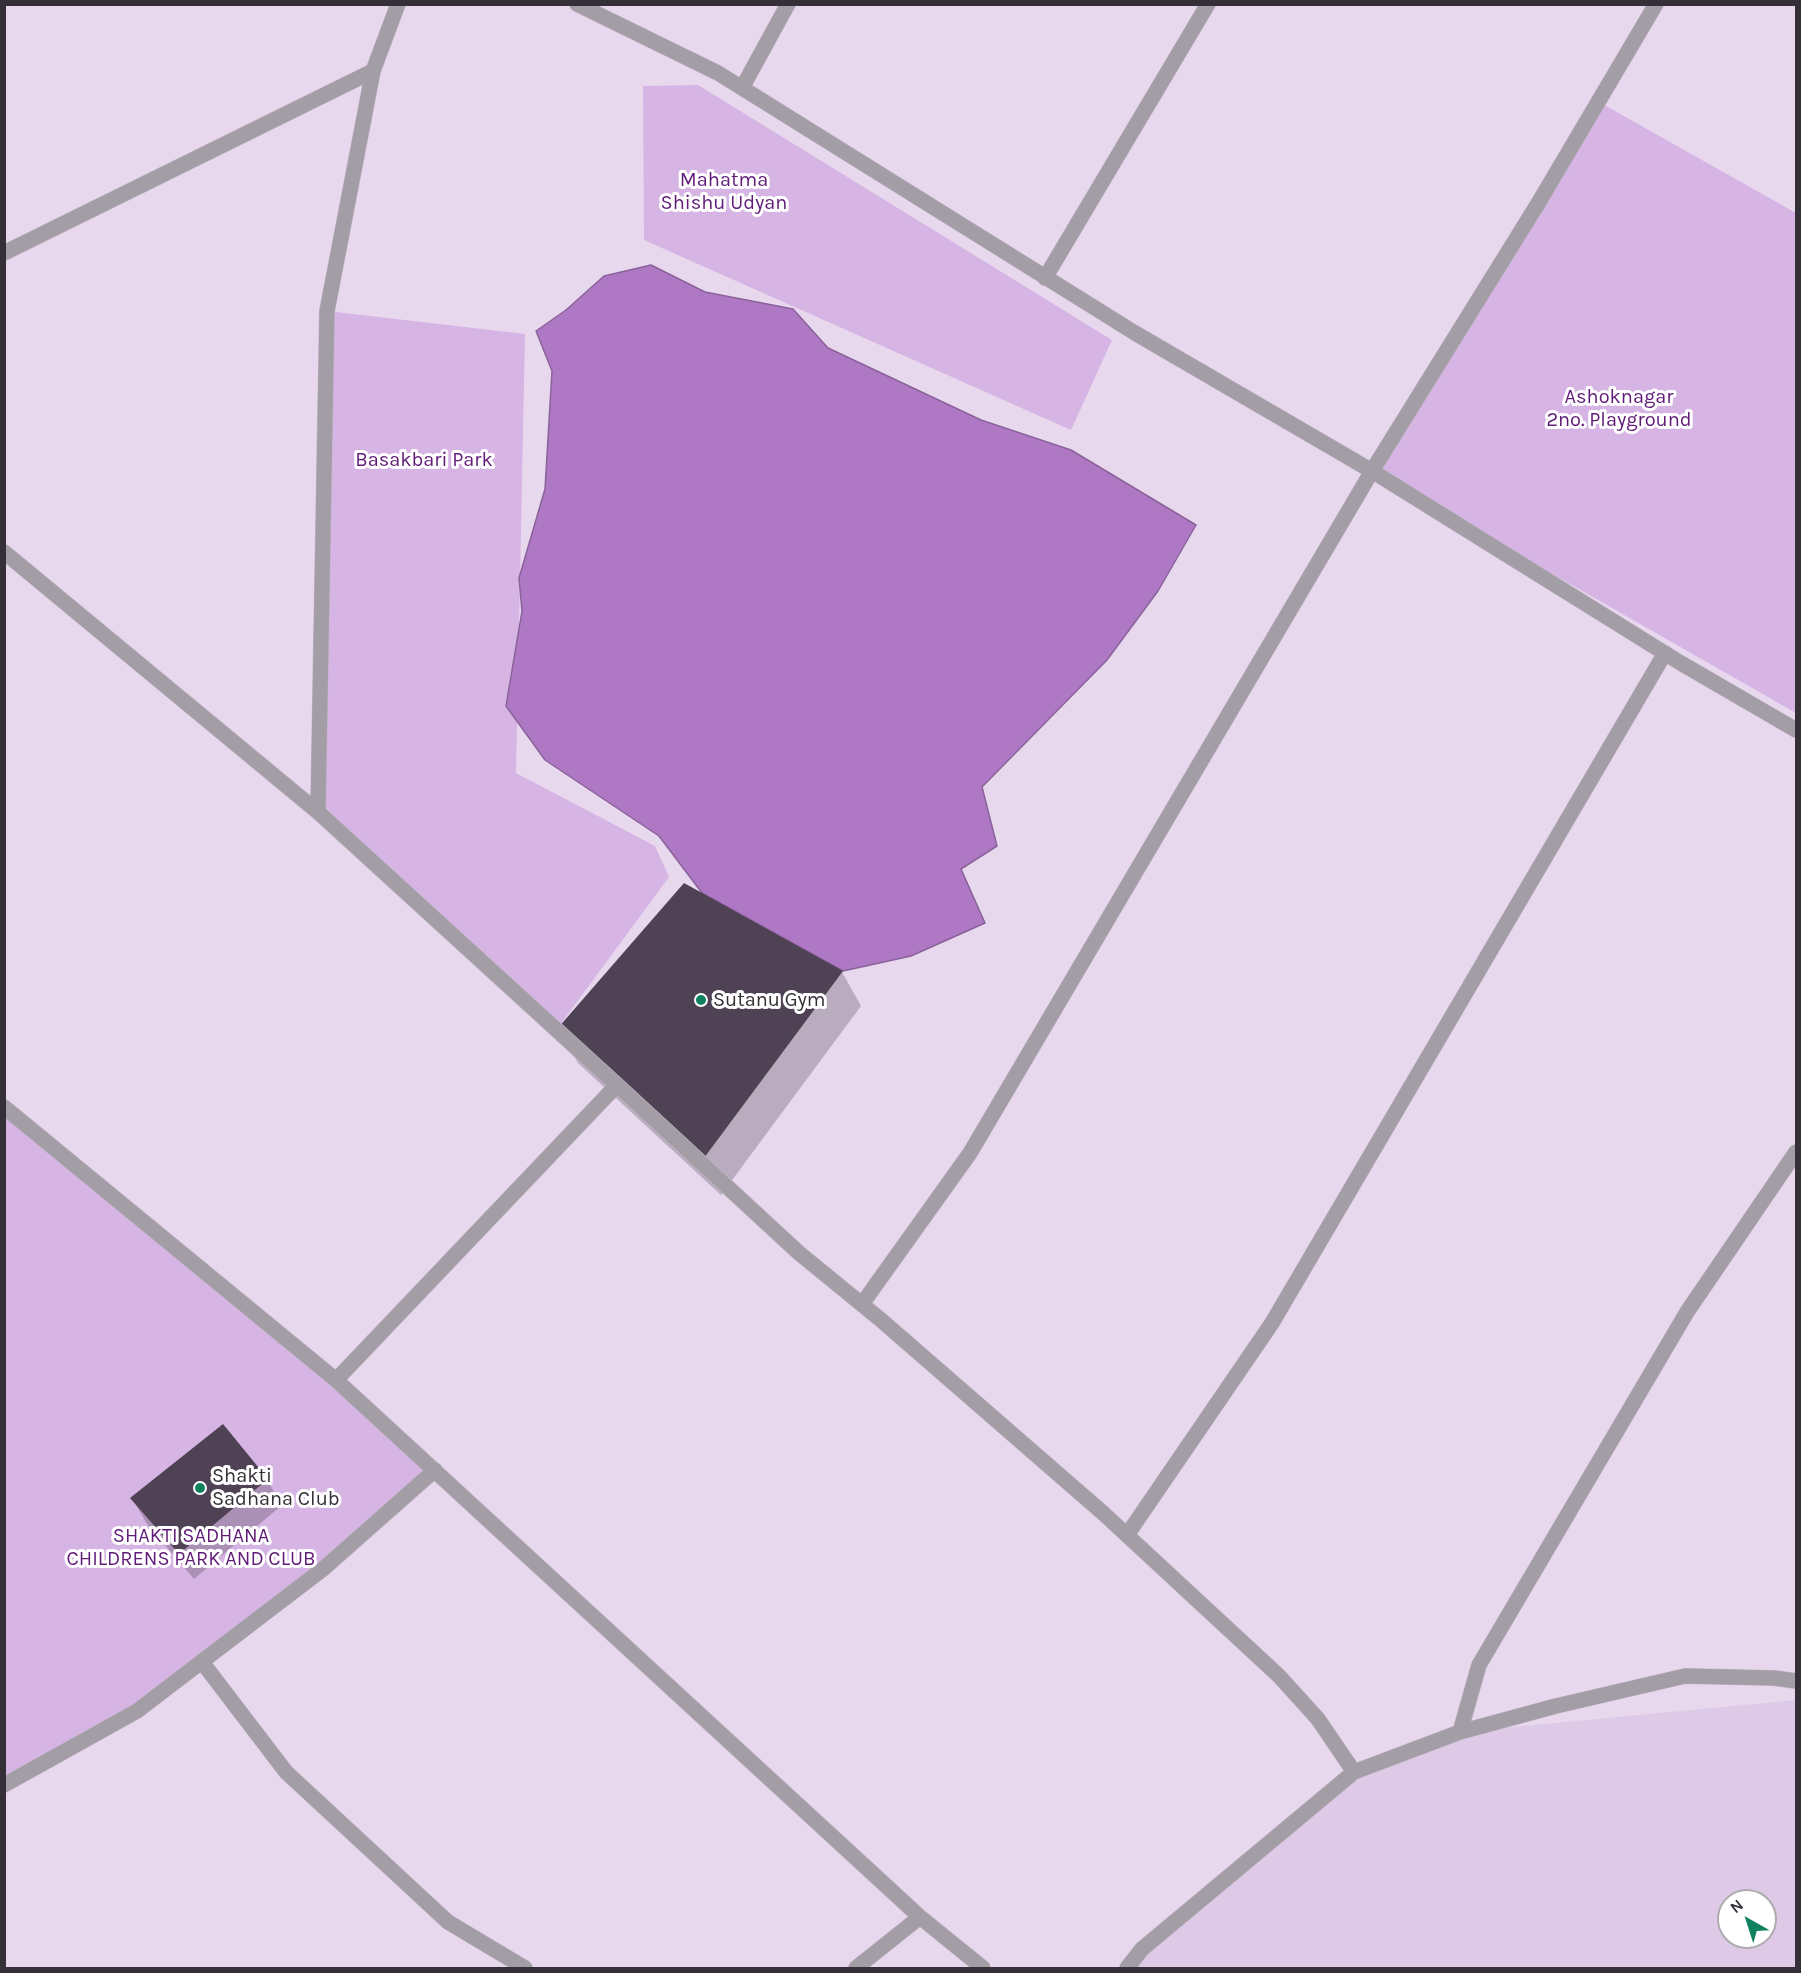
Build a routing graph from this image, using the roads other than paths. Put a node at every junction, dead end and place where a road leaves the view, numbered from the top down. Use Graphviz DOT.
graph roads {
  1 [pos="398,4"];
  2 [pos="577,4"];
  3 [pos="788,4"];
  4 [pos="1208,4"];
  5 [pos="1656,4"];
  6 [pos="373,71"];
  7 [pos="742,88"];
  8 [pos="4,253"];
  9 [pos="1045,278"];
  10 [pos="1372,471"];
  11 [pos="4,552"];
  12 [pos="1665,653"];
  13 [pos="1797,730"];
  14 [pos="318,812"];
  15 [pos="617,1085"];
  16 [pos="4,1107"];
  17 [pos="1797,1152"];
  18 [pos="862,1304"];
  19 [pos="336,1380"];
  20 [pos="435,1470"];
  21 [pos="1127,1535"];
  22 [pos="202,1662"];
  23 [pos="1797,1681"];
  24 [pos="1460,1732"];
  25 [pos="1354,1772"];
  26 [pos="4,1785"];
  27 [pos="920,1917"];
  28 [pos="525,1968"];
  29 [pos="856,1968"];
  30 [pos="983,1968"];
  31 [pos="1127,1968"];
  1 -- 6 [label="street"];
  2 -- 7 [label="street"];
  3 -- 7 [label="street"];
  4 -- 9 [label="street"];
  5 -- 10 [label="street"];
  6 -- 8 [label="street"];
  6 -- 14 [label="street"];
  7 -- 9 [label="street"];
  9 -- 10 [label="street"];
  10 -- 12 [label="street"];
  10 -- 18 [label="street"];
  11 -- 14 [label="street"];
  12 -- 13 [label="street"];
  12 -- 21 [label="street"];
  14 -- 15 [label="street"];
  15 -- 18 [label="street"];
  15 -- 19 [label="street"];
  16 -- 19 [label="street"];
  17 -- 24 [label="street"];
  18 -- 21 [label="street"];
  19 -- 20 [label="street"];
  20 -- 22 [label="street"];
  20 -- 27 [label="street"];
  21 -- 25 [label="street"];
  22 -- 26 [label="street"];
  22 -- 28 [label="street"];
  23 -- 24 [label="street"];
  24 -- 25 [label="street"];
  25 -- 31 [label="street"];
  27 -- 29 [label="street"];
  27 -- 30 [label="street"];
}
